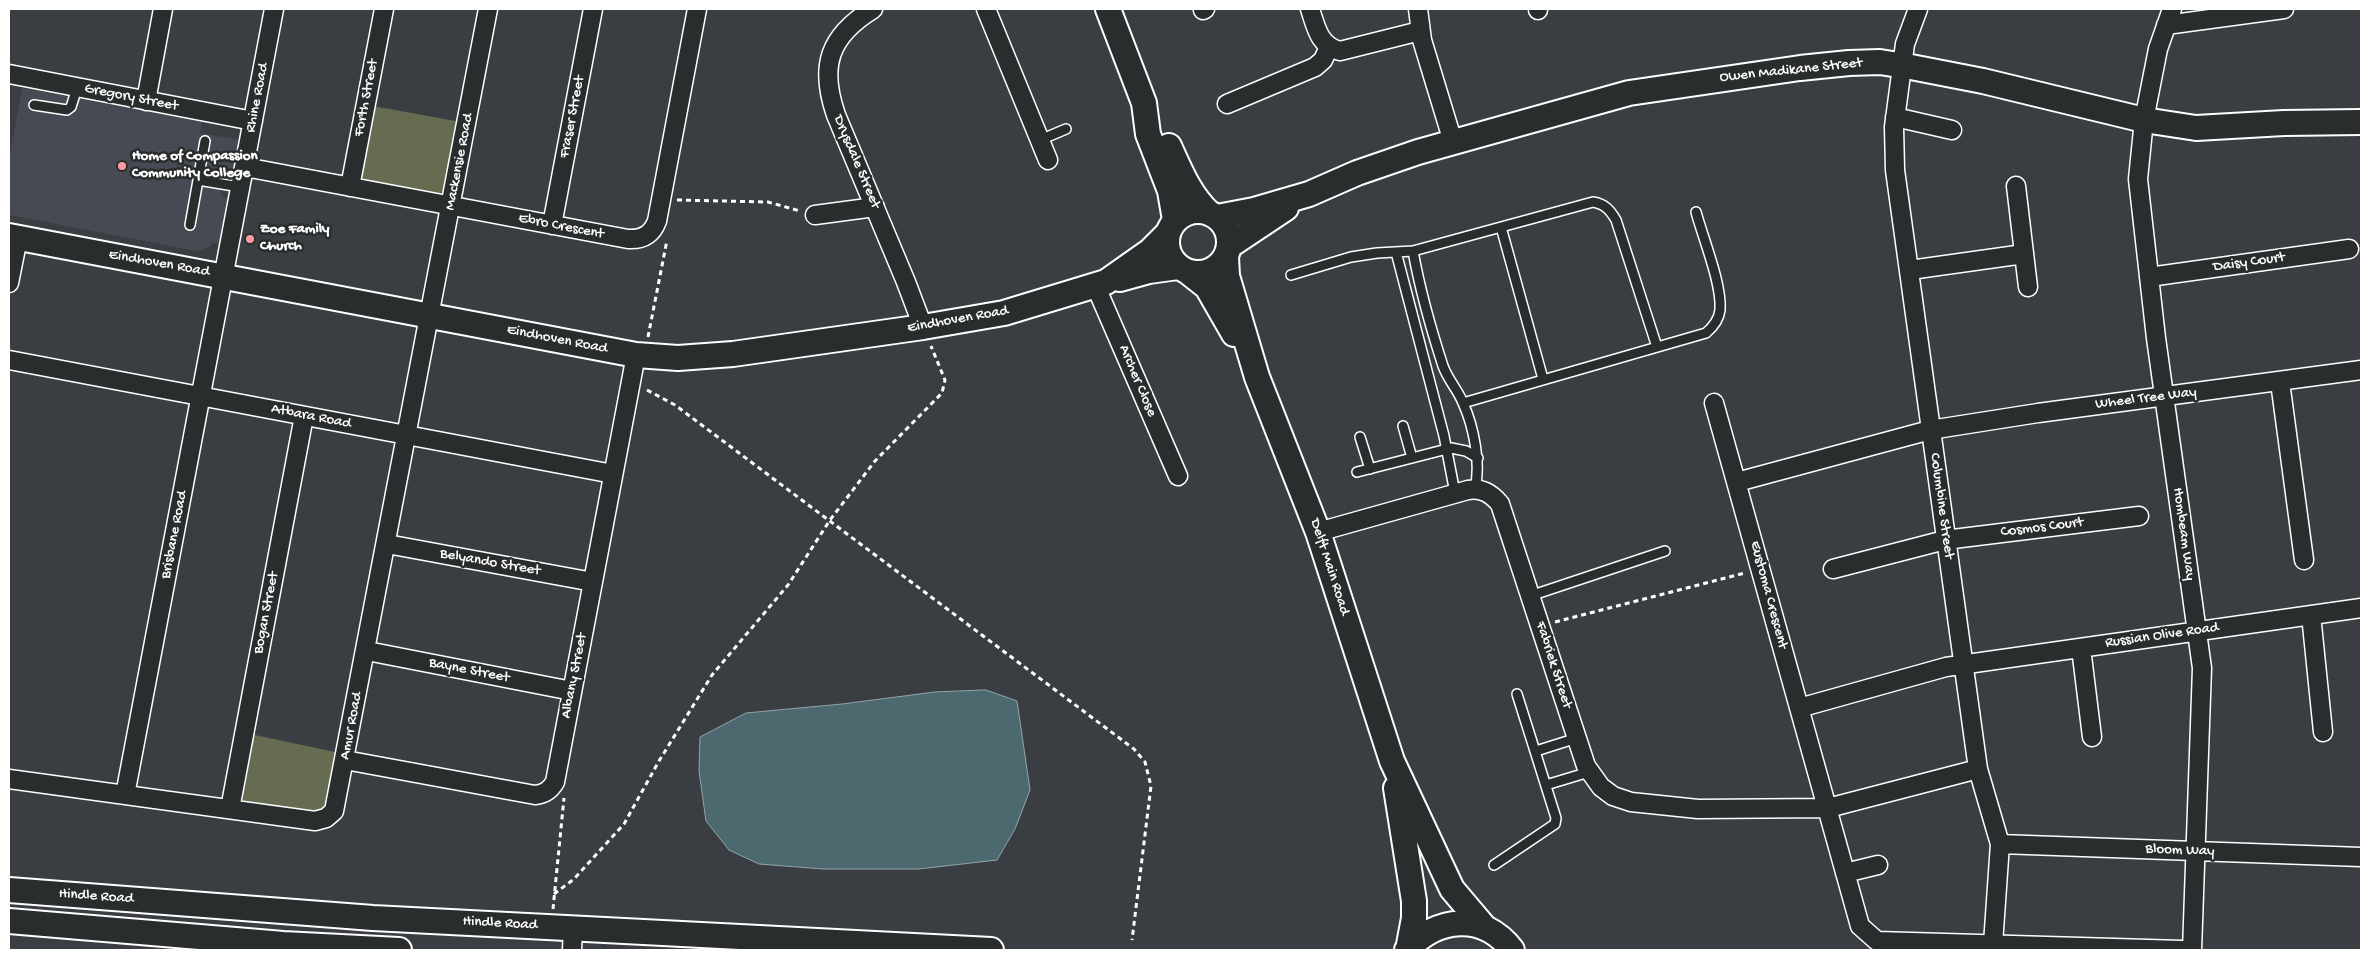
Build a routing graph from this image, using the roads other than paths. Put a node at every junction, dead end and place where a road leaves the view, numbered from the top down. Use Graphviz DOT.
graph roads {
  1 [pos="163,9"];
  2 [pos="274,9"];
  3 [pos="384,9"];
  4 [pos="488,9"];
  5 [pos="593,9"];
  6 [pos="697,9"];
  7 [pos="873,9"];
  8 [pos="986,9"];
  9 [pos="1108,9"];
  10 [pos="1310,9"];
  11 [pos="1418,9"];
  12 [pos="1918,9"];
  13 [pos="2284,9"];
  14 [pos="2169,17"];
  15 [pos="1420,31"];
  16 [pos="1329,47"];
  17 [pos="1903,66"];
  18 [pos="9,74"];
  19 [pos="77,88"];
  20 [pos="146,101"];
  21 [pos="1144,104"];
  22 [pos="1227,104"];
  23 [pos="34,105"];
  24 [pos="2361,106"];
  25 [pos="1895,117"];
  26 [pos="2144,120"];
  27 [pos="253,121"];
  28 [pos="2284,122"];
  29 [pos="2361,122"];
  30 [pos="1066,129"];
  31 [pos="1952,130"];
  32 [pos="1040,140"];
  33 [pos="205,141"];
  34 [pos="1453,142"];
  35 [pos="1048,160"];
  36 [pos="245,166"];
  37 [pos="198,180"];
  38 [pos="2016,186"];
  39 [pos="240,187"];
  40 [pos="350,187"];
  41 [pos="1309,194"];
  42 [pos="452,206"];
  43 [pos="875,207"];
  44 [pos="1696,212"];
  45 [pos="1213,215"];
  46 [pos="815,216"];
  47 [pos="190,224"];
  48 [pos="552,225"];
  49 [pos="1171,227"];
  50 [pos="1501,227"];
  51 [pos="13,237"];
  52 [pos="2349,249"];
  53 [pos="1227,251"];
  54 [pos="1414,251"];
  55 [pos="1396,252"];
  56 [pos="2024,254"];
  57 [pos="1183,269"];
  58 [pos="1910,270"];
  59 [pos="223,275"];
  60 [pos="1291,275"];
  61 [pos="2149,277"];
  62 [pos="9,283"];
  63 [pos="1101,284"];
  64 [pos="2028,287"];
  65 [pos="431,316"];
  66 [pos="923,327"];
  67 [pos="1657,347"];
  68 [pos="636,355"];
  69 [pos="9,360"];
  70 [pos="2361,370"];
  71 [pos="1258,377"];
  72 [pos="1543,379"];
  73 [pos="2280,382"];
  74 [pos="201,396"];
  75 [pos="2164,397"];
  76 [pos="1463,403"];
  77 [pos="1714,403"];
  78 [pos="304,416"];
  79 [pos="1403,426"];
  80 [pos="1930,430"];
  81 [pos="408,436"];
  82 [pos="1360,437"];
  83 [pos="1446,449"];
  84 [pos="1412,458"];
  85 [pos="1478,458"];
  86 [pos="1370,469"];
  87 [pos="1357,472"];
  88 [pos="613,474"];
  89 [pos="1178,476"];
  90 [pos="1737,482"];
  91 [pos="1475,489"];
  92 [pos="1455,493"];
  93 [pos="2139,516"];
  94 [pos="1318,532"];
  95 [pos="1945,540"];
  96 [pos="387,544"];
  97 [pos="1665,551"];
  98 [pos="2304,560"];
  99 [pos="1833,569"];
  100 [pos="593,582"];
  101 [pos="1530,596"];
  102 [pos="2361,608"];
  103 [pos="2311,615"];
  104 [pos="2197,631"];
  105 [pos="2081,648"];
  106 [pos="367,651"];
  107 [pos="1963,664"];
  108 [pos="572,691"];
  109 [pos="1517,694"];
  110 [pos="1799,708"];
  111 [pos="2323,732"];
  112 [pos="2092,737"];
  113 [pos="1577,738"];
  114 [pos="1536,751"];
  115 [pos="346,760"];
  116 [pos="1392,761"];
  117 [pos="1978,769"];
  118 [pos="1589,772"];
  119 [pos="9,778"];
  120 [pos="1546,785"];
  121 [pos="125,795"];
  122 [pos="1828,808"];
  123 [pos="230,809"];
  124 [pos="2000,844"];
  125 [pos="2195,851"];
  126 [pos="2361,857"];
  127 [pos="1494,865"];
  128 [pos="1878,865"];
  129 [pos="1845,873"];
  130 [pos="9,890"];
  131 [pos="9,921"];
  132 [pos="1485,928"];
  133 [pos="572,939"];
  134 [pos="1992,944"];
  135 [pos="1512,948"];
  136 [pos="399,950"];
  137 [pos="991,950"];
  138 [pos="1407,950"];
  139 [pos="2182,950"];
  140 [pos="2192,950"];
  1 -- 20 [label="street"];
  2 -- 27 [label="street, Rhine Road"];
  3 -- 40 [label="street, Forth Street"];
  4 -- 42 [label="street, Mackensie Road"];
  5 -- 48 [label="street, Fraser Street"];
  6 -- 48 [label="street, Ebro Crescent"];
  7 -- 43 [label="street, Drysdale Street"];
  8 -- 32 [label="street"];
  9 -- 21 [label="street"];
  10 -- 16 [label="street"];
  11 -- 15 [label="street"];
  12 -- 17 [label="street, Columbine Street"];
  13 -- 14 [label="street"];
  14 -- 26 [label="street, Hombeam Way"];
  15 -- 16 [label="street"];
  15 -- 34 [label="street"];
  16 -- 22 [label="street"];
  17 -- 25 [label="street, Columbine Street"];
  17 -- 26 [label="street, Owen Madikane Street"];
  17 -- 34 [label="street, Owen Madikane Street"];
  18 -- 19 [label="street, Gregory Street"];
  19 -- 20 [label="street, Gregory Street"];
  19 -- 23 [label="lane"];
  20 -- 27 [label="street, Gregory Street"];
  21 -- 45 [label="street"];
  21 -- 49 [label="street"];
  24 -- 28 [label="street, Owen Madikane Street"];
  25 -- 31 [label="street"];
  25 -- 58 [label="street, Columbine Street"];
  26 -- 28 [label="street, Owen Madikane Street"];
  26 -- 61 [label="street, Hombeam Way"];
  27 -- 36 [label="street, Rhine Road"];
  28 -- 29 [label="street, Owen Madikane Street"];
  30 -- 32 [label="lane"];
  32 -- 35 [label="street"];
  33 -- 37 [label="lane"];
  34 -- 41 [label="street, Owen Madikane Street"];
  36 -- 39 [label="street, Rhine Road"];
  36 -- 40 [label="street, Ebro Crescent"];
  37 -- 39 [label="lane"];
  37 -- 47 [label="lane"];
  38 -- 56 [label="street"];
  39 -- 59 [label="street, Rhine Road"];
  40 -- 42 [label="street, Ebro Crescent"];
  41 -- 45 [label="street, Owen Madikane Street"];
  41 -- 53 [label="street, Owen Madikane Street"];
  42 -- 48 [label="street, Ebro Crescent"];
  42 -- 65 [label="street, Mackensie Road"];
  43 -- 46 [label="street"];
  43 -- 66 [label="street, Drysdale Street"];
  44 -- 67 [label="lane"];
  45 -- 49 [label="street"];
  45 -- 53 [label="street"];
  49 -- 57 [label="street"];
  49 -- 63 [label="street, Eindhoven Road"];
  50 -- 54 [label="lane"];
  50 -- 67 [label="lane"];
  50 -- 72 [label="lane"];
  51 -- 59 [label="street, Eindhoven Road"];
  51 -- 62 [label="street"];
  52 -- 61 [label="street, Daisy Court"];
  53 -- 57 [label="street"];
  53 -- 71 [label="street, Delft Main Road"];
  54 -- 55 [label="lane"];
  54 -- 76 [label="lane"];
  55 -- 60 [label="lane"];
  55 -- 83 [label="lane"];
  56 -- 58 [label="street"];
  56 -- 64 [label="street"];
  57 -- 63 [label="street, Eindhoven Road"];
  57 -- 71 [label="street, Delft Main Road"];
  58 -- 80 [label="street, Columbine Street"];
  59 -- 65 [label="street, Eindhoven Road"];
  59 -- 74 [label="street, Brisbane Road"];
  61 -- 75 [label="street, Hombeam Way"];
  63 -- 66 [label="street, Eindhoven Road"];
  63 -- 89 [label="street, Archer Close"];
  65 -- 68 [label="street, Eindhoven Road"];
  65 -- 81 [label="street, Amur Road"];
  66 -- 68 [label="street, Eindhoven Road"];
  67 -- 72 [label="lane"];
  68 -- 88 [label="street, Albany Street"];
  69 -- 74 [label="street, Atbara Road"];
  70 -- 73 [label="street, Wheel Tree Way"];
  71 -- 94 [label="street, Delft Main Road"];
  72 -- 76 [label="lane"];
  73 -- 75 [label="street, Wheel Tree Way"];
  73 -- 98 [label="street"];
  74 -- 78 [label="street, Atbara Road"];
  74 -- 121 [label="street, Brisbane Road"];
  75 -- 80 [label="street, Wheel Tree Way"];
  75 -- 104 [label="street, Hombeam Way"];
  76 -- 85 [label="lane"];
  77 -- 90 [label="street, Eustoma Crescent"];
  78 -- 81 [label="street, Atbara Road"];
  78 -- 123 [label="street, Bogan Street"];
  79 -- 84 [label="lane"];
  80 -- 90 [label="street"];
  80 -- 95 [label="street, Columbine Street"];
  81 -- 88 [label="street, Atbara Road"];
  81 -- 96 [label="street, Amur Road"];
  82 -- 86 [label="lane"];
  83 -- 84 [label="lane"];
  83 -- 85 [label="lane"];
  83 -- 92 [label="lane"];
  84 -- 86 [label="lane"];
  85 -- 91 [label="lane"];
  86 -- 87 [label="lane"];
  88 -- 100 [label="street, Albany Street"];
  90 -- 110 [label="street, Eustoma Crescent"];
  91 -- 92 [label="street"];
  91 -- 101 [label="street, Fabriek Street"];
  92 -- 94 [label="street"];
  93 -- 95 [label="street, Cosmos Court"];
  94 -- 116 [label="street, Delft Main Road"];
  95 -- 99 [label="street, Cosmos Court"];
  95 -- 107 [label="street, Columbine Street"];
  96 -- 100 [label="street, Belyando Street"];
  96 -- 106 [label="street, Amur Road"];
  97 -- 101 [label="lane"];
  100 -- 108 [label="street, Albany Street"];
  101 -- 113 [label="street, Fabriek Street"];
  102 -- 103 [label="street, Russian Olive Road"];
  103 -- 104 [label="street, Russian Olive Road"];
  103 -- 111 [label="street"];
  104 -- 105 [label="street, Russian Olive Road"];
  104 -- 125 [label="street, Hombeam Way"];
  105 -- 107 [label="street, Russian Olive Road"];
  105 -- 112 [label="street"];
  106 -- 108 [label="street, Bayne Street"];
  106 -- 115 [label="street, Amur Road"];
  107 -- 110 [label="street"];
  107 -- 117 [label="street, Columbine Street"];
  108 -- 115 [label="street, Albany Street"];
  109 -- 114 [label="lane"];
  110 -- 122 [label="street, Eustoma Crescent"];
  113 -- 114 [label="lane"];
  113 -- 118 [label="street, Fabriek Street"];
  114 -- 120 [label="lane"];
  115 -- 123 [label="street, Amur Road"];
  116 -- 132 [label="street, Delft Main Road"];
  116 -- 138 [label="street, Delft Main Road"];
  117 -- 122 [label="street, Fabriek Street"];
  117 -- 124 [label="street, Columbine Street"];
  118 -- 120 [label="lane"];
  118 -- 122 [label="street, Fabriek Street"];
  119 -- 121 [label="street, Amur Road"];
  120 -- 127 [label="lane"];
  121 -- 123 [label="street, Amur Road"];
  122 -- 129 [label="street, Eustoma Crescent"];
  124 -- 125 [label="street, Bloom Way"];
  124 -- 134 [label="street, Columbine Street"];
  125 -- 126 [label="street, Bloom Way"];
  125 -- 140 [label="street, Hombeam Way"];
  128 -- 129 [label="street"];
  129 -- 134 [label="street, Eustoma Crescent"];
  130 -- 133 [label="street, Hindle Road"];
  131 -- 136 [label="street, Hindle Road"];
  132 -- 135 [label="street"];
  132 -- 138 [label="street"];
  133 -- 137 [label="street, Hindle Road"];
  134 -- 139 [label="street, Eustoma Crescent"];
}
